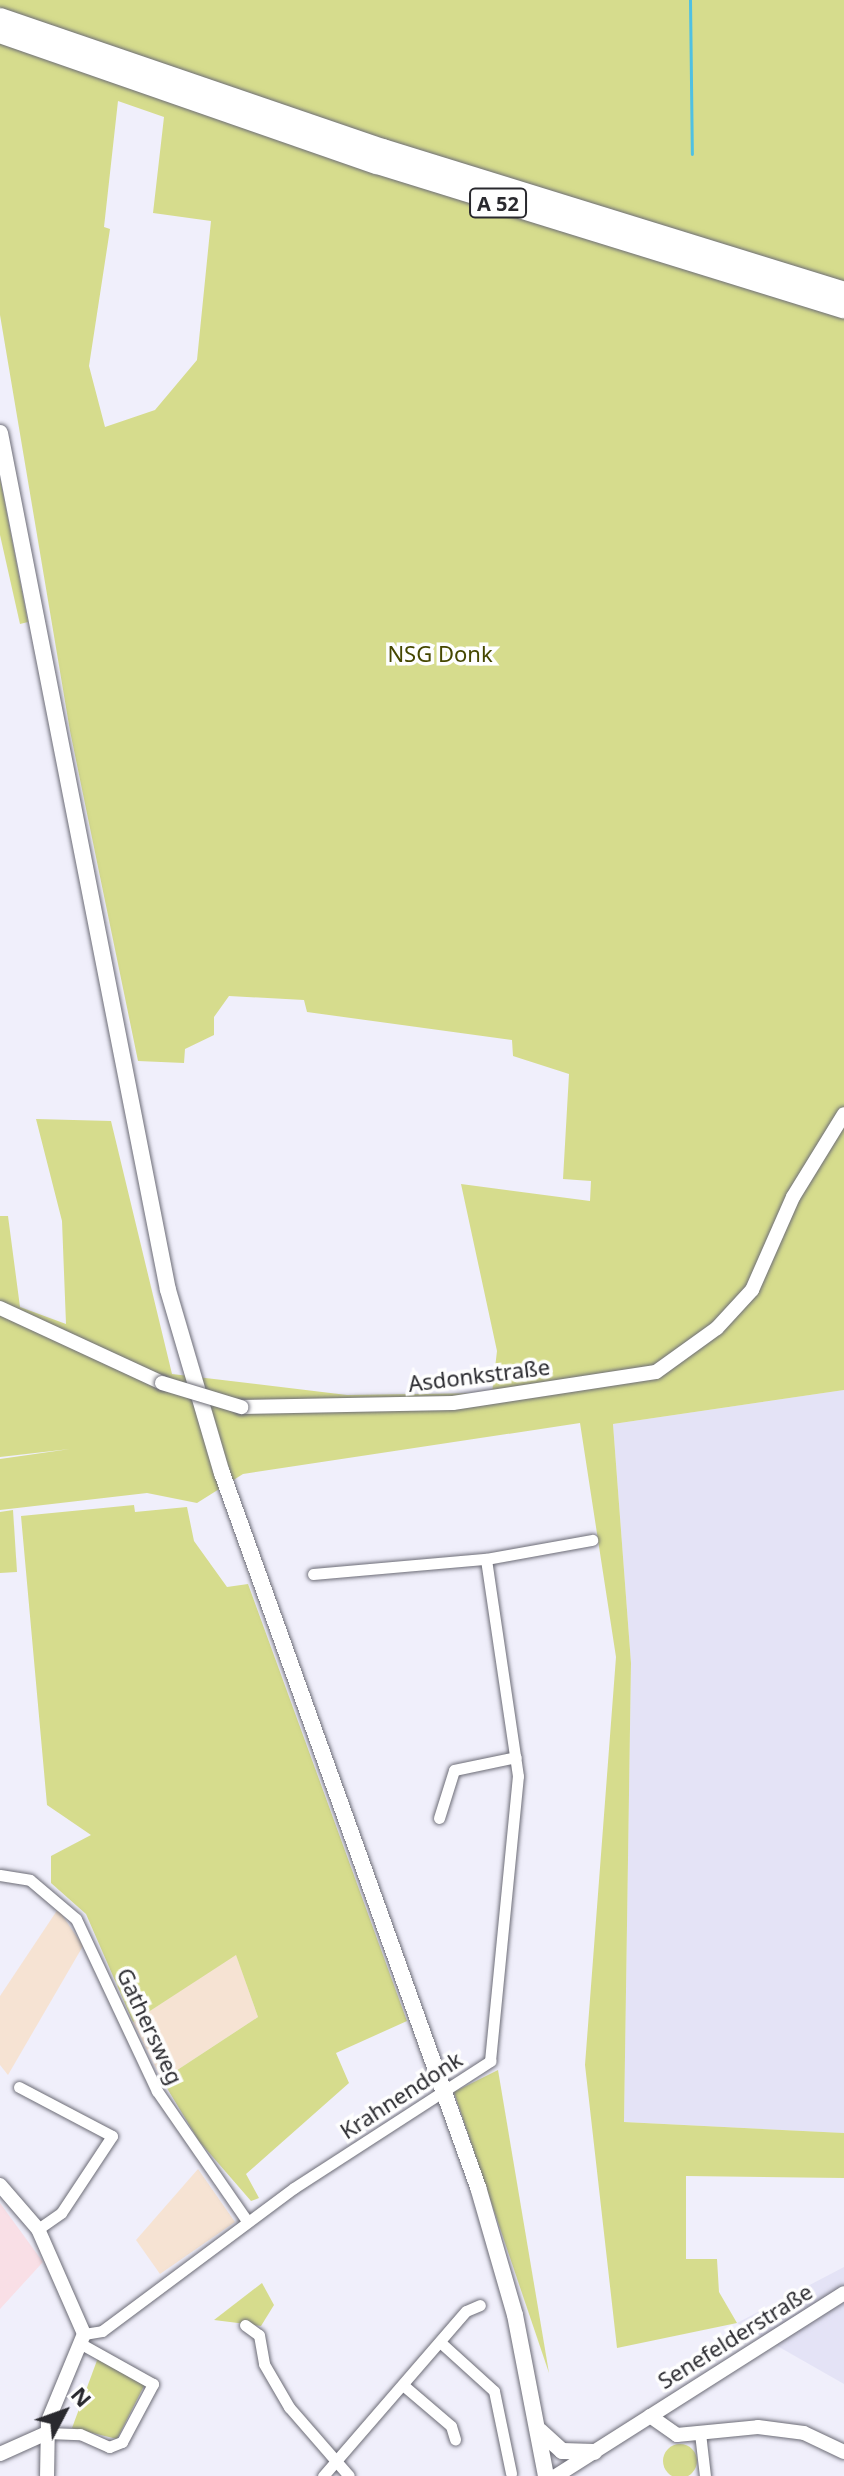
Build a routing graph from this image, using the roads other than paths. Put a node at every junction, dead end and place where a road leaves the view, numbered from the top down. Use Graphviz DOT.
graph roads {
  1 [pos="0,18"];
  2 [pos="0,33"];
  3 [pos="0,43"];
  4 [pos="54,52"];
  5 [pos="844,292"];
  6 [pos="844,309"];
  7 [pos="0,433"];
  8 [pos="844,1114"];
  9 [pos="0,1308"];
  10 [pos="592,1540"];
  11 [pos="486,1559"];
  12 [pos="313,1574"];
  13 [pos="516,1757"];
  14 [pos="439,1818"];
  15 [pos="0,1875"];
  16 [pos="19,2087"];
  17 [pos="445,2090"];
  18 [pos="0,2185"];
  19 [pos="247,2221"];
  20 [pos="38,2229"];
  21 [pos="844,2293"];
  22 [pos="480,2305"];
  23 [pos="245,2325"];
  24 [pos="84,2340"];
  25 [pos="440,2342"];
  26 [pos="403,2385"];
  27 [pos="650,2416"];
  28 [pos="540,2431"];
  29 [pos="47,2433"];
  30 [pos="700,2433"];
  31 [pos="455,2439"];
  32 [pos="2,2450"];
  33 [pos="594,2452"];
  34 [pos="844,2452"];
  35 [pos="336,2461"];
  36 [pos="511,2473"];
  37 [pos="47,2476"];
  38 [pos="323,2476"];
  39 [pos="349,2476"];
  40 [pos="546,2476"];
  41 [pos="556,2476"];
  42 [pos="705,2476"];
  1 -- 5 [label="highway, A 52"];
  2 -- 4 [label="highway, A 52"];
  3 -- 4 [label="highway"];
  4 -- 6 [label="highway, A 52"];
  7 -- 17 [label="main road"];
  8 -- 9 [label="street, Asdonkstraße, bridge"];
  10 -- 11 [label="street"];
  11 -- 12 [label="street"];
  11 -- 13 [label="street, Krahnendonk"];
  13 -- 14 [label="street"];
  13 -- 17 [label="street, Krahnendonk"];
  15 -- 19 [label="street, Gathersweg"];
  16 -- 20 [label="street"];
  17 -- 19 [label="street, Krahnendonk"];
  17 -- 28 [label="main road"];
  18 -- 20 [label="street"];
  19 -- 24 [label="street, Krahnendonk"];
  20 -- 24 [label="street"];
  21 -- 27 [label="street, Senefelderstraße"];
  22 -- 25 [label="street"];
  23 -- 35 [label="street"];
  24 -- 29 [label="street"];
  24 -- 29 [label="street"];
  25 -- 26 [label="street"];
  25 -- 36 [label="street"];
  26 -- 31 [label="street"];
  26 -- 35 [label="street"];
  27 -- 30 [label="street"];
  27 -- 33 [label="street, Senefelderstraße"];
  28 -- 33 [label="main road"];
  28 -- 40 [label="main road"];
  29 -- 32 [label="street"];
  29 -- 37 [label="street"];
  30 -- 34 [label="street"];
  30 -- 42 [label="street"];
  33 -- 41 [label="street, Senefelderstraße"];
  35 -- 38 [label="street"];
  35 -- 39 [label="street"];
}
